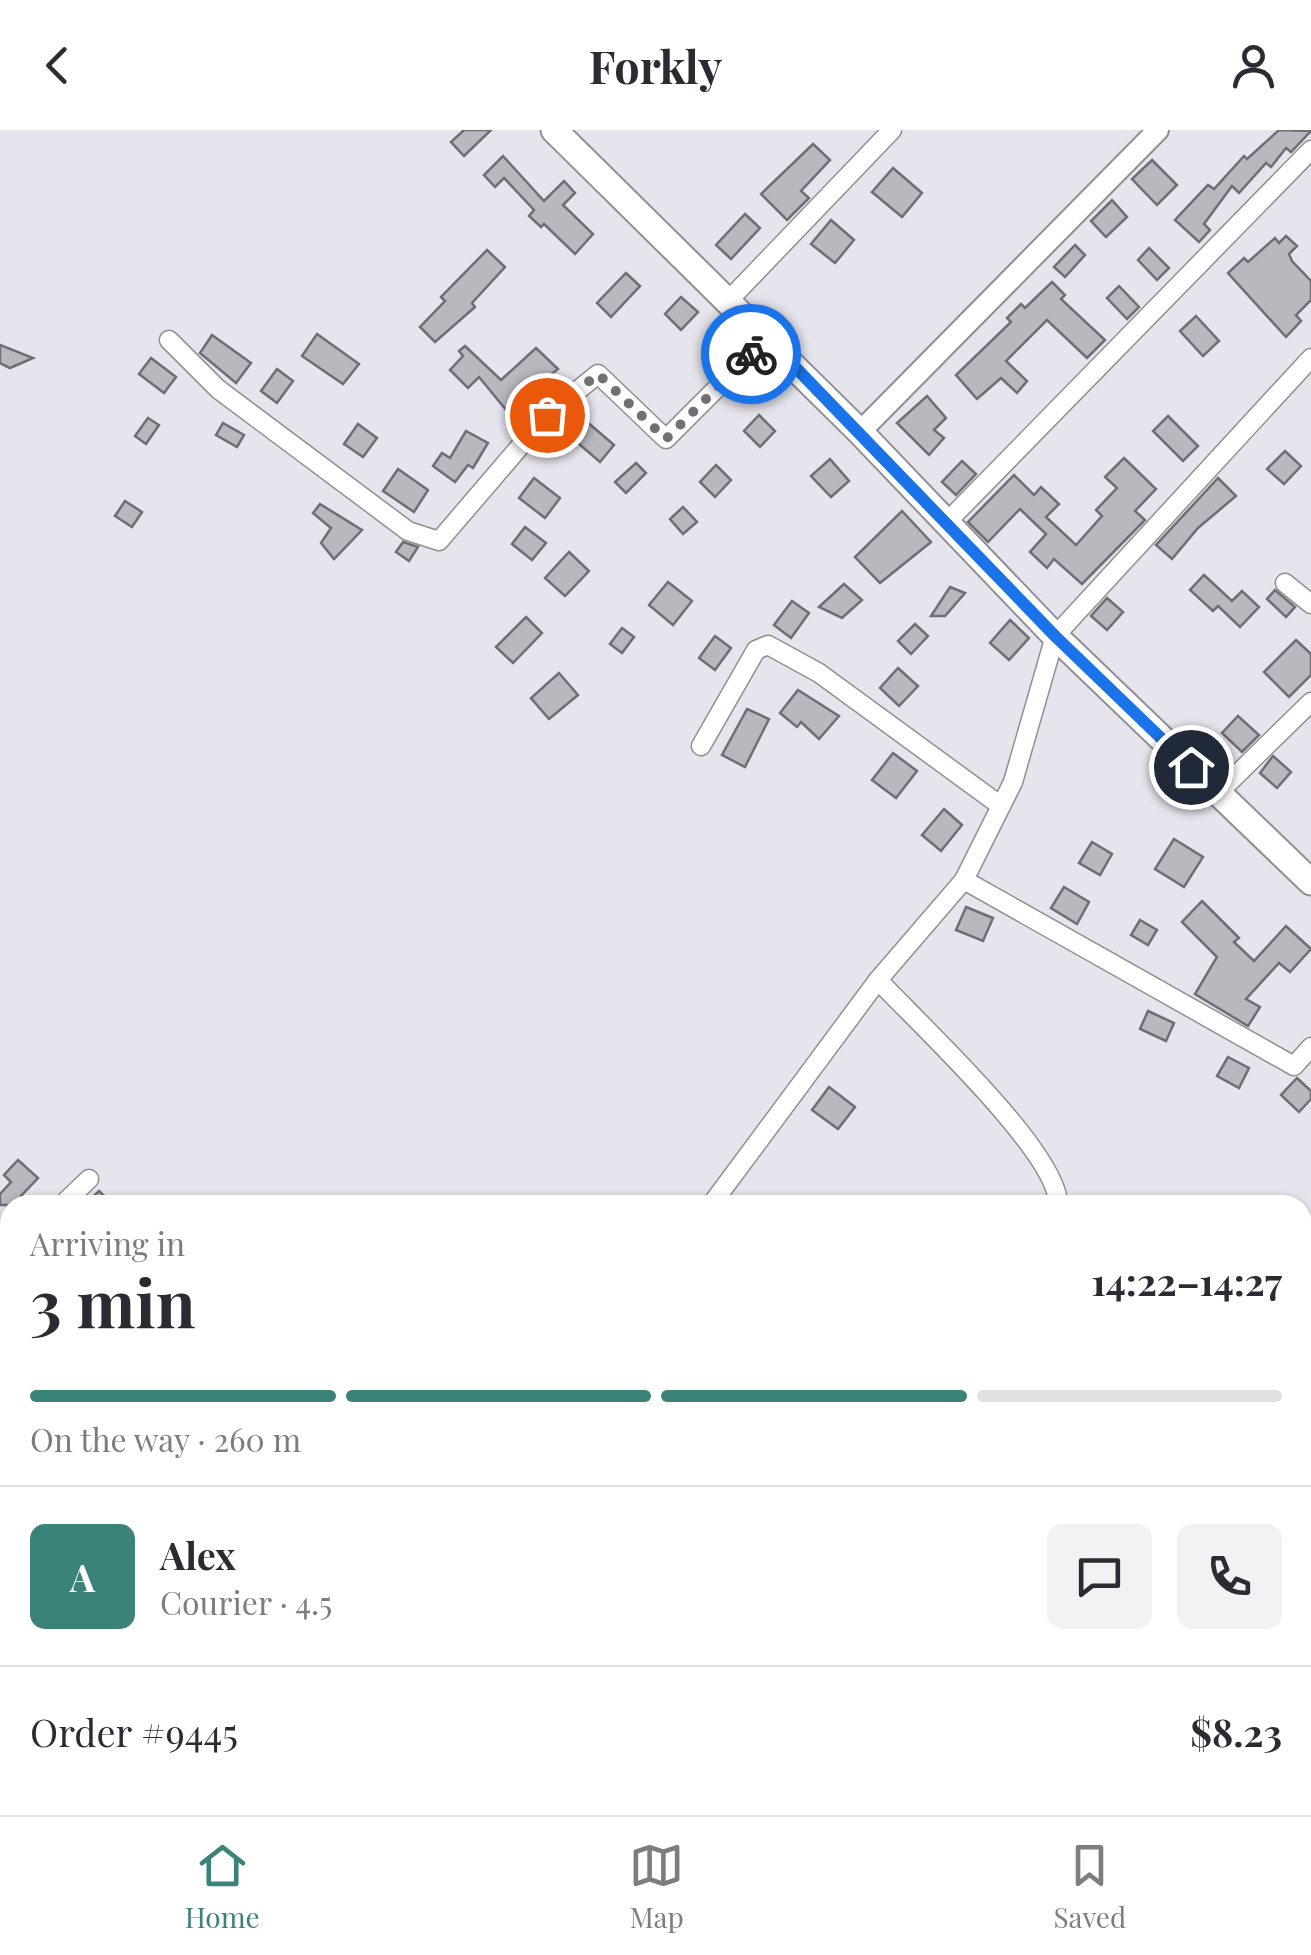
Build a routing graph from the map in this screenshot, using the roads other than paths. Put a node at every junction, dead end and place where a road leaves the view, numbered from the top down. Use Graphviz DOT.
graph roads {
  1 [pos="554,130"];
  2 [pos="892,130"];
  3 [pos="1158,130"];
  4 [pos="1311,150"];
  5 [pos="728,301"];
  6 [pos="767,338"];
  7 [pos="169,340"];
  8 [pos="1311,358"];
  9 [pos="860,432"];
  10 [pos="945,524"];
  11 [pos="1285,583"];
  12 [pos="1311,604"];
  13 [pos="1055,636"];
  14 [pos="1311,702"];
  15 [pos="701,746"];
  16 [pos="1218,793"];
  17 [pos="1001,806"];
  18 [pos="964,880"];
  19 [pos="1311,882"];
  20 [pos="878,980"];
  21 [pos="1311,1047"];
  22 [pos="88,1179"];
  23 [pos="72,1195"];
  24 [pos="718,1195"];
  25 [pos="1059,1195"];
  1 -- 5 [label="main road"];
  2 -- 5 [label="street"];
  3 -- 9 [label="street"];
  4 -- 10 [label="street"];
  5 -- 6 [label="main road"];
  6 -- 7 [label="street"];
  6 -- 9 [label="main road"];
  8 -- 13 [label="street"];
  9 -- 10 [label="main road"];
  10 -- 13 [label="main road"];
  11 -- 12 [label="street"];
  13 -- 16 [label="main road"];
  13 -- 17 [label="street"];
  14 -- 16 [label="street"];
  15 -- 17 [label="street"];
  16 -- 19 [label="main road"];
  17 -- 18 [label="street"];
  18 -- 20 [label="street"];
  18 -- 21 [label="street"];
  20 -- 24 [label="street"];
  20 -- 25 [label="street"];
  22 -- 23 [label="street"];
}
